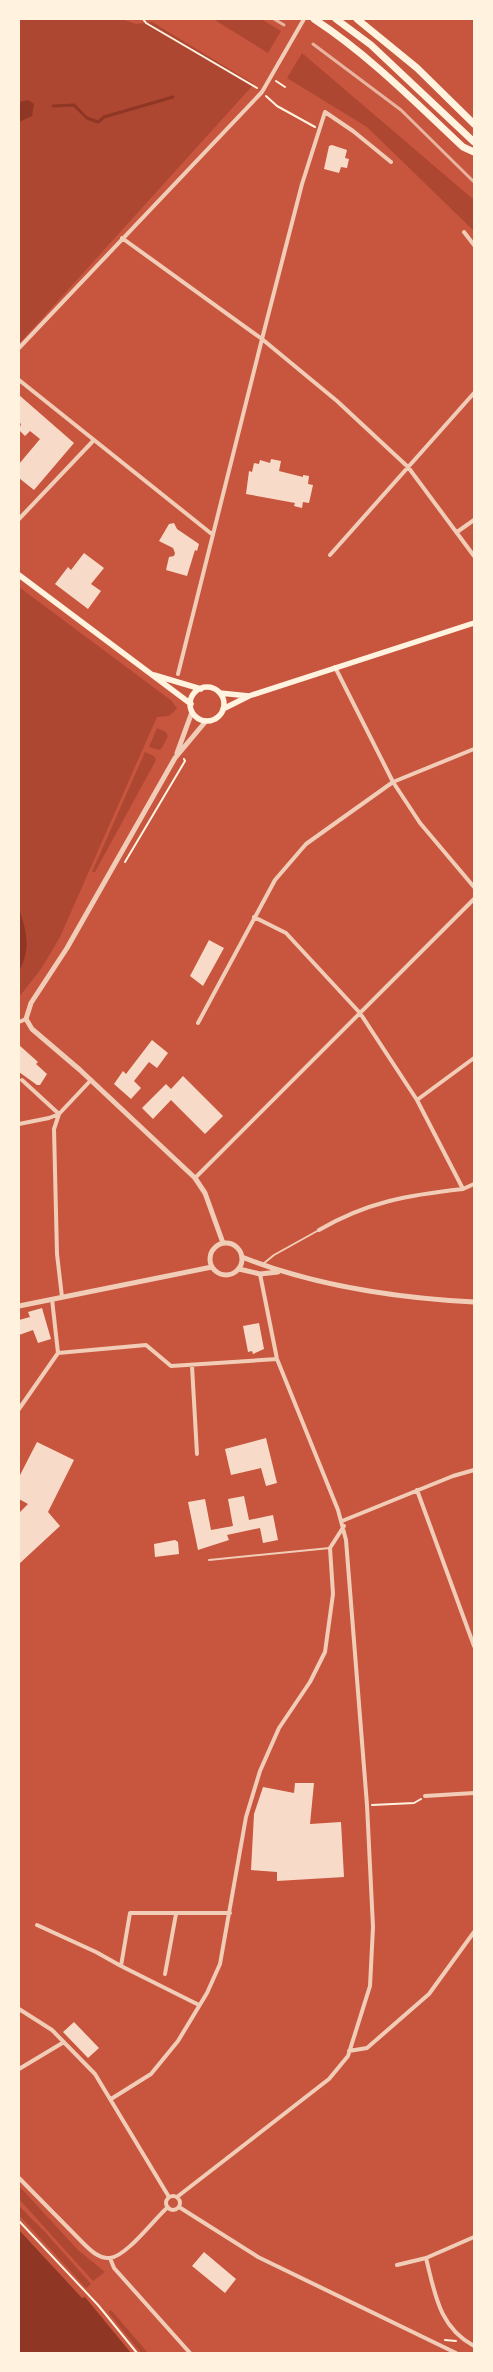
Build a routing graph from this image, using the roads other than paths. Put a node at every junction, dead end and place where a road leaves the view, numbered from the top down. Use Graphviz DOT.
graph roads {
  1 [pos="304,19"];
  2 [pos="314,19"];
  3 [pos="336,19"];
  4 [pos="357,19"];
  5 [pos="474,124"];
  6 [pos="474,142"];
  7 [pos="474,152"];
  8 [pos="391,162"];
  9 [pos="464,232"];
  10 [pos="122,238"];
  11 [pos="474,245"];
  12 [pos="262,339"];
  13 [pos="19,348"];
  14 [pos="19,380"];
  15 [pos="474,393"];
  16 [pos="94,441"];
  17 [pos="408,467"];
  18 [pos="19,519"];
  19 [pos="474,520"];
  20 [pos="457,532"];
  21 [pos="213,535"];
  22 [pos="330,555"];
  23 [pos="474,556"];
  24 [pos="19,575"];
  25 [pos="474,623"];
  26 [pos="335,667"];
  27 [pos="149,674"];
  28 [pos="178,674"];
  29 [pos="200,689"];
  30 [pos="220,693"];
  31 [pos="249,696"];
  32 [pos="190,704"];
  33 [pos="223,709"];
  34 [pos="192,712"];
  35 [pos="206,721"];
  36 [pos="474,749"];
  37 [pos="175,758"];
  38 [pos="393,782"];
  39 [pos="474,887"];
  40 [pos="474,899"];
  41 [pos="254,917"];
  42 [pos="360,1013"];
  43 [pos="26,1018"];
  44 [pos="19,1022"];
  45 [pos="198,1023"];
  46 [pos="474,1058"];
  47 [pos="22,1080"];
  48 [pos="91,1080"];
  49 [pos="417,1100"];
  50 [pos="59,1114"];
  51 [pos="19,1124"];
  52 [pos="196,1178"];
  53 [pos="474,1184"];
  54 [pos="463,1189"];
  55 [pos="319,1230"];
  56 [pos="223,1243"];
  57 [pos="242,1257"];
  58 [pos="262,1265"];
  59 [pos="212,1267"];
  60 [pos="239,1268"];
  61 [pos="281,1272"];
  62 [pos="260,1274"];
  63 [pos="62,1296"];
  64 [pos="52,1298"];
  65 [pos="474,1302"];
  66 [pos="19,1306"];
  67 [pos="58,1353"];
  68 [pos="277,1359"];
  69 [pos="192,1366"];
  70 [pos="19,1409"];
  71 [pos="197,1454"];
  72 [pos="474,1470"];
  73 [pos="417,1490"];
  74 [pos="343,1523"];
  75 [pos="330,1548"];
  76 [pos="209,1560"];
  77 [pos="474,1646"];
  78 [pos="474,1793"];
  79 [pos="426,1796"];
  80 [pos="230,1913"];
  81 [pos="176,1914"];
  82 [pos="37,1925"];
  83 [pos="474,1932"];
  84 [pos="121,1966"];
  85 [pos="165,1974"];
  86 [pos="199,2005"];
  87 [pos="19,2009"];
  88 [pos="64,2042"];
  89 [pos="349,2051"];
  90 [pos="19,2069"];
  91 [pos="111,2099"];
  92 [pos="19,2178"];
  93 [pos="169,2197"];
  94 [pos="177,2197"];
  95 [pos="168,2207"];
  96 [pos="179,2207"];
  97 [pos="474,2237"];
  98 [pos="110,2258"];
  99 [pos="426,2258"];
  100 [pos="397,2265"];
  101 [pos="474,2346"];
  102 [pos="190,2353"];
  103 [pos="456,2353"];
  1 -- 10 [label="street"];
  2 -- 7 [label="highway"];
  3 -- 6 [label="highway"];
  4 -- 5 [label="highway"];
  8 -- 12 [label="street"];
  9 -- 11 [label="street"];
  10 -- 12 [label="street"];
  10 -- 13 [label="street"];
  12 -- 17 [label="street"];
  12 -- 21 [label="street"];
  14 -- 16 [label="street"];
  15 -- 17 [label="street"];
  16 -- 18 [label="street"];
  16 -- 21 [label="street"];
  17 -- 20 [label="street"];
  17 -- 22 [label="street"];
  19 -- 20 [label="street"];
  20 -- 23 [label="street"];
  21 -- 28 [label="street"];
  24 -- 27 [label="main road"];
  25 -- 26 [label="main road"];
  26 -- 31 [label="main road"];
  26 -- 38 [label="street"];
  27 -- 29 [label="main road"];
  27 -- 32 [label="main road"];
  29 -- 30 [label="main road"];
  29 -- 32 [label="main road"];
  30 -- 31 [label="main road"];
  30 -- 33 [label="main road"];
  31 -- 33 [label="main road"];
  32 -- 34 [label="main road"];
  33 -- 35 [label="main road"];
  34 -- 35 [label="main road"];
  34 -- 37 [label="street"];
  35 -- 37 [label="street"];
  36 -- 38 [label="street"];
  37 -- 43 [label="street"];
  38 -- 39 [label="street"];
  38 -- 41 [label="street"];
  40 -- 42 [label="street"];
  41 -- 42 [label="street"];
  41 -- 45 [label="street"];
  42 -- 49 [label="street"];
  42 -- 52 [label="street"];
  43 -- 44 [label="street"];
  43 -- 48 [label="street"];
  46 -- 49 [label="street"];
  47 -- 50 [label="street"];
  48 -- 50 [label="street"];
  48 -- 52 [label="street"];
  49 -- 54 [label="street"];
  50 -- 51 [label="street"];
  50 -- 63 [label="street"];
  52 -- 56 [label="street"];
  53 -- 54 [label="street"];
  54 -- 55 [label="street"];
  55 -- 58 [label="lane"];
  56 -- 57 [label="street"];
  56 -- 59 [label="street"];
  57 -- 58 [label="street"];
  57 -- 60 [label="street"];
  58 -- 61 [label="street"];
  58 -- 62 [label="street"];
  59 -- 60 [label="street"];
  59 -- 63 [label="street"];
  60 -- 62 [label="street"];
  61 -- 62 [label="street"];
  61 -- 65 [label="street"];
  62 -- 68 [label="street"];
  63 -- 64 [label="street"];
  64 -- 66 [label="street"];
  64 -- 67 [label="street"];
  67 -- 69 [label="street"];
  67 -- 70 [label="street"];
  68 -- 69 [label="street"];
  68 -- 74 [label="street"];
  69 -- 71 [label="street"];
  72 -- 73 [label="street"];
  73 -- 74 [label="street"];
  73 -- 77 [label="street"];
  74 -- 75 [label="street"];
  74 -- 89 [label="street"];
  75 -- 76 [label="lane"];
  75 -- 80 [label="street"];
  78 -- 79 [label="street"];
  80 -- 81 [label="street"];
  80 -- 86 [label="street"];
  81 -- 84 [label="street"];
  81 -- 85 [label="street"];
  82 -- 84 [label="street"];
  83 -- 89 [label="street"];
  84 -- 86 [label="street"];
  86 -- 91 [label="street"];
  87 -- 88 [label="street"];
  88 -- 90 [label="street"];
  88 -- 91 [label="street"];
  89 -- 94 [label="street"];
  91 -- 93 [label="street"];
  92 -- 98 [label="street"];
  93 -- 94 [label="street"];
  93 -- 95 [label="street"];
  94 -- 96 [label="street"];
  95 -- 96 [label="street"];
  95 -- 98 [label="street"];
  96 -- 103 [label="street"];
  97 -- 99 [label="street"];
  98 -- 102 [label="street"];
  99 -- 100 [label="street"];
  99 -- 101 [label="street"];
}
